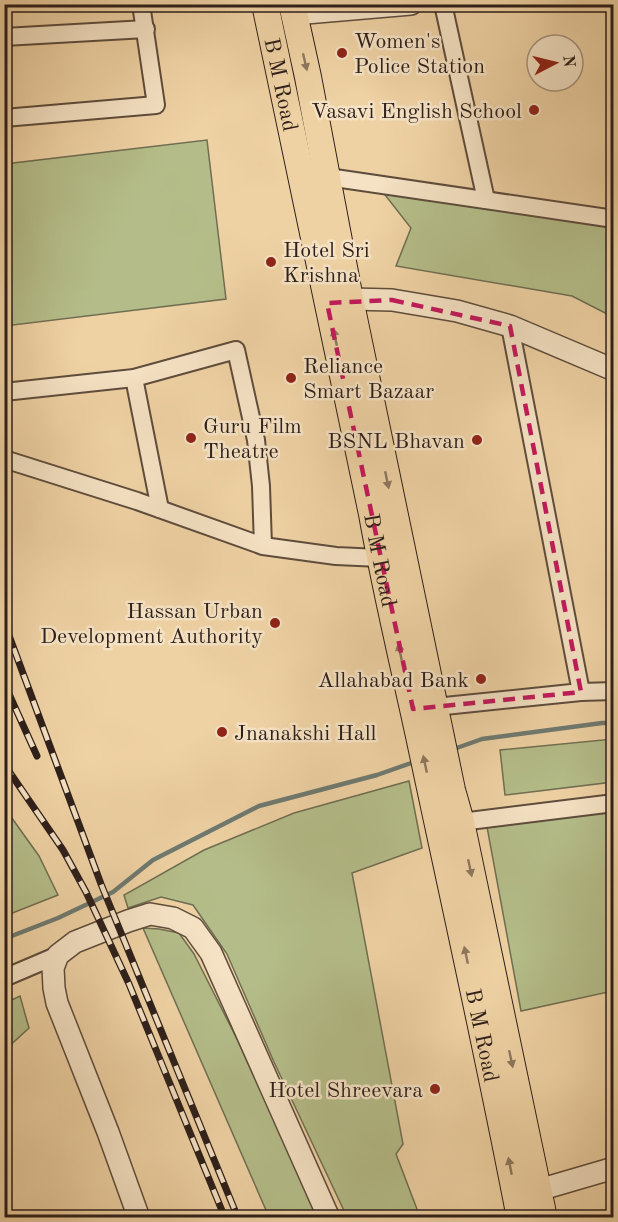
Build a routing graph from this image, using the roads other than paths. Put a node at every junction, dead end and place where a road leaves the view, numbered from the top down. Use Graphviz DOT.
graph roads {
  1 [pos="141,4"];
  2 [pos="411,4"];
  3 [pos="443,4"];
  4 [pos="293,9"];
  5 [pos="267,10"];
  6 [pos="146,29"];
  7 [pos="4,38"];
  8 [pos="4,118"];
  9 [pos="328,177"];
  10 [pos="302,182"];
  11 [pos="486,200"];
  12 [pos="614,219"];
  13 [pos="339,301"];
  14 [pos="510,326"];
  15 [pos="614,370"];
  16 [pos="134,378"];
  17 [pos="4,392"];
  18 [pos="4,459"];
  19 [pos="160,509"];
  20 [pos="263,546"];
  21 [pos="380,558"];
  22 [pos="614,691"];
  23 [pos="581,692"];
  24 [pos="426,717"];
  25 [pos="442,794"];
  26 [pos="614,803"];
  27 [pos="461,822"];
  28 [pos="58,955"];
  29 [pos="4,978"];
  30 [pos="614,1168"];
  31 [pos="525,1202"];
  32 [pos="139,1218"];
  33 [pos="329,1218"];
  34 [pos="544,1218"];
  1 -- 6 [label="street"];
  2 -- 4 [label="street"];
  3 -- 11 [label="street"];
  4 -- 5 [label="main road"];
  4 -- 9 [label="main road, B M Road, one-way"];
  5 -- 10 [label="main road, B M Road"];
  6 -- 7 [label="street"];
  6 -- 8 [label="street"];
  9 -- 10 [label="main road"];
  9 -- 11 [label="street"];
  9 -- 13 [label="main road, B M Road"];
  10 -- 13 [label="main road, B M Road"];
  11 -- 12 [label="street"];
  13 -- 14 [label="street"];
  21 -- 13 [label="main road, B M Road, one-way"];
  13 -- 24 [label="main road, B M Road, one-way"];
  14 -- 15 [label="street"];
  14 -- 23 [label="street"];
  16 -- 17 [label="street"];
  16 -- 19 [label="street"];
  16 -- 20 [label="street"];
  18 -- 19 [label="street"];
  19 -- 20 [label="street"];
  20 -- 21 [label="street"];
  24 -- 21 [label="main road, B M Road, one-way"];
  22 -- 23 [label="street"];
  23 -- 24 [label="street"];
  24 -- 25 [label="main road"];
  25 -- 27 [label="main road, B M Road"];
  31 -- 25 [label="main road, B M Road, one-way"];
  26 -- 27 [label="street"];
  27 -- 31 [label="main road, B M Road, one-way"];
  28 -- 29 [label="street"];
  28 -- 32 [label="street"];
  28 -- 33 [label="street"];
  30 -- 31 [label="street"];
  31 -- 34 [label="main road"];
}
